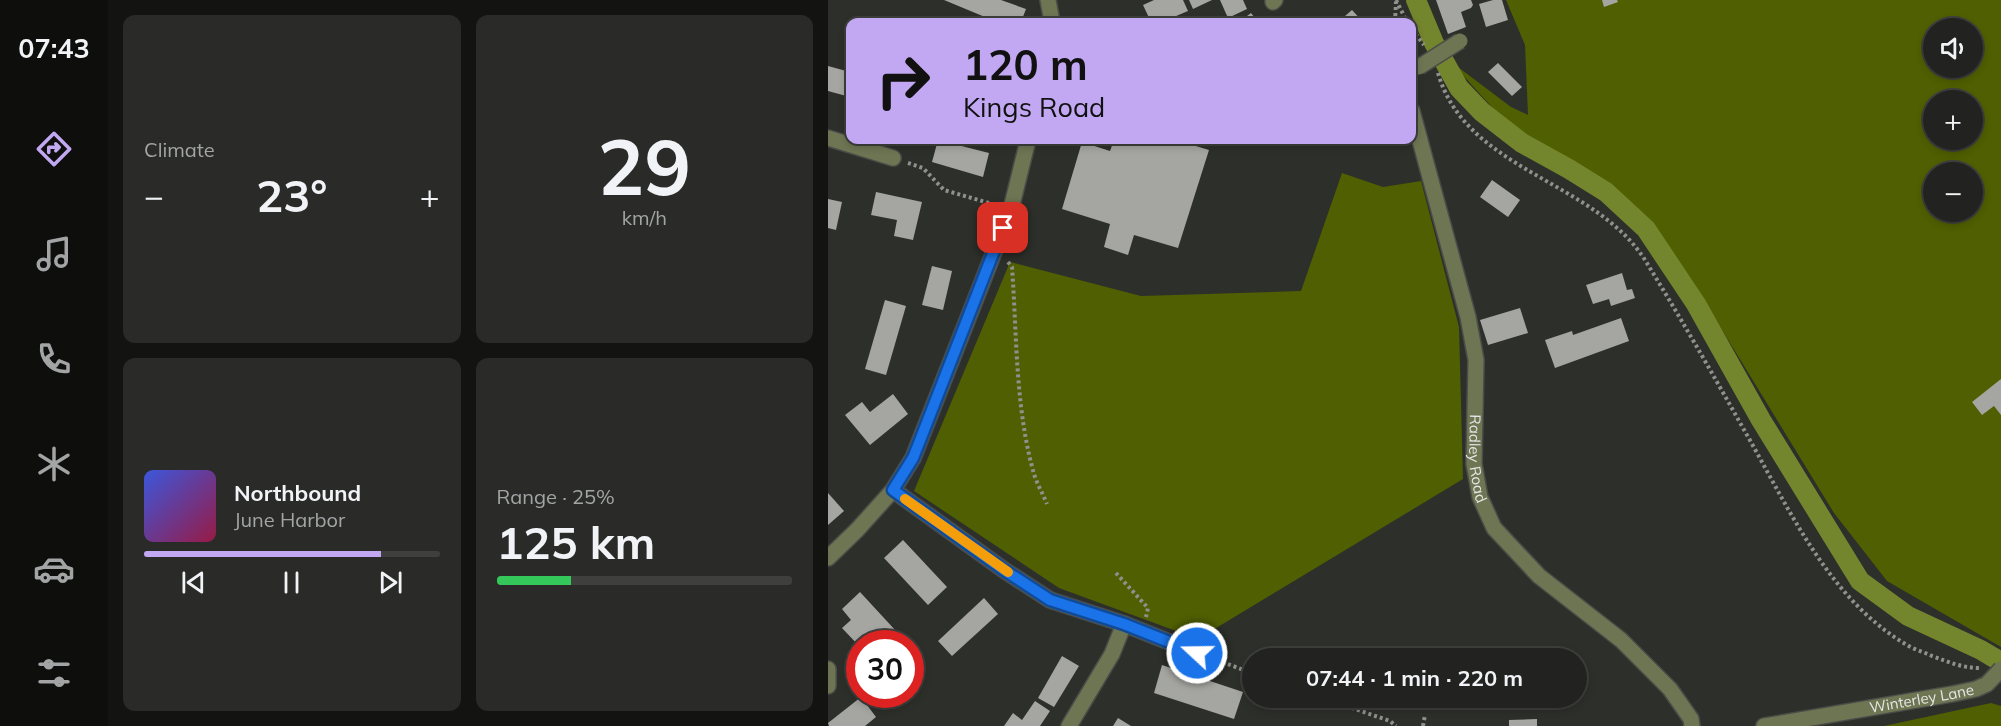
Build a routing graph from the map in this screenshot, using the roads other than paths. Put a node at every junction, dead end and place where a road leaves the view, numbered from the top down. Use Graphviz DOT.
graph roads {
  1 [pos="1054,2"];
  2 [pos="1052,18"];
  3 [pos="1460,41"];
  4 [pos="1416,68"];
  5 [pos="1416,126"];
  6 [pos="828,138"];
  7 [pos="846,144"];
  8 [pos="848,144"];
  9 [pos="1027,144"];
  10 [pos="893,158"];
  11 [pos="893,490"];
  12 [pos="828,558"];
  13 [pos="1124,624"];
  14 [pos="1197,653"];
  15 [pos="828,669"];
  16 [pos="2001,669"];
  17 [pos="828,686"];
  18 [pos="1787,724"];
  19 [pos="1069,726"];
  20 [pos="1692,726"];
  21 [pos="1764,726"];
  1 -- 2 [label="street"];
  3 -- 4 [label="street, bridge"];
  5 -- 20 [label="street, Radley Road"];
  6 -- 7 [label="street"];
  8 -- 10 [label="street"];
  9 -- 11 [label="street"];
  11 -- 12 [label="street"];
  11 -- 13 [label="street"];
  13 -- 14 [label="street"];
  13 -- 19 [label="street"];
  15 -- 17 [label="street"];
  16 -- 18 [label="street, Winterley Lane, bridge"];
  18 -- 21 [label="street, Winterley Lane"];
}
